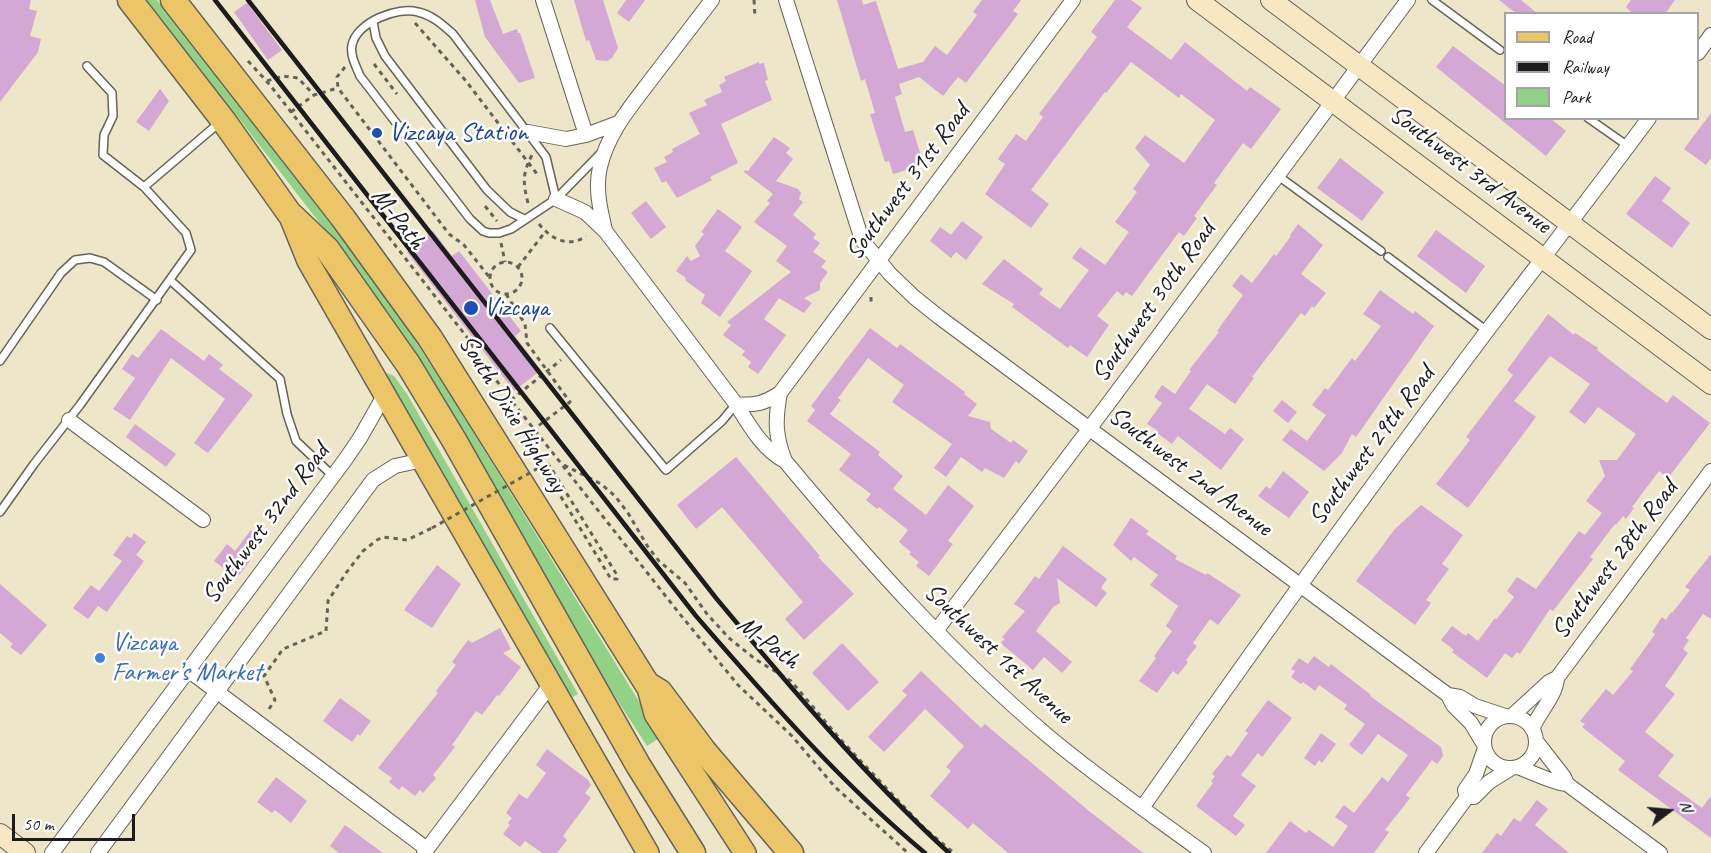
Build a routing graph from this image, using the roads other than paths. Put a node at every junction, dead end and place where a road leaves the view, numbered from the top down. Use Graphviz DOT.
graph roads {
  1 [pos="130,0"];
  2 [pos="173,0"];
  3 [pos="543,0"];
  4 [pos="712,0"];
  5 [pos="774,0"];
  6 [pos="1073,0"];
  7 [pos="1197,0"];
  8 [pos="1271,0"];
  9 [pos="1408,0"];
  10 [pos="1432,0"];
  11 [pos="788,6"];
  12 [pos="373,22"];
  13 [pos="1711,35"];
  14 [pos="1500,50"];
  15 [pos="1699,52"];
  16 [pos="87,66"];
  17 [pos="1360,66"];
  18 [pos="1334,102"];
  19 [pos="223,120"];
  20 [pos="1591,120"];
  21 [pos="1648,120"];
  22 [pos="618,123"];
  23 [pos="528,132"];
  24 [pos="586,135"];
  25 [pos="1628,146"];
  26 [pos="605,150"];
  27 [pos="1277,175"];
  28 [pos="144,187"];
  29 [pos="556,199"];
  30 [pos="289,213"];
  31 [pos="524,219"];
  32 [pos="1570,224"];
  33 [pos="606,232"];
  34 [pos="1381,251"];
  35 [pos="1388,257"];
  36 [pos="1543,259"];
  37 [pos="879,261"];
  38 [pos="170,280"];
  39 [pos="157,300"];
  40 [pos="550,328"];
  41 [pos="1711,329"];
  42 [pos="1487,331"];
  43 [pos="0,361"];
  44 [pos="1711,384"];
  45 [pos="780,393"];
  46 [pos="385,394"];
  47 [pos="736,404"];
  48 [pos="69,420"];
  49 [pos="1090,428"];
  50 [pos="423,460"];
  51 [pos="785,461"];
  52 [pos="1711,471"];
  53 [pos="333,476"];
  54 [pos="0,512"];
  55 [pos="203,520"];
  56 [pos="1299,584"];
  57 [pos="936,631"];
  58 [pos="188,670"];
  59 [pos="1557,678"];
  60 [pos="551,684"];
  61 [pos="647,684"];
  62 [pos="216,691"];
  63 [pos="1448,695"];
  64 [pos="1509,716"];
  65 [pos="1534,735"];
  66 [pos="1484,747"];
  67 [pos="1514,768"];
  68 [pos="1567,784"];
  69 [pos="1467,797"];
  70 [pos="1142,808"];
  71 [pos="0,834"];
  72 [pos="426,851"];
  73 [pos="25,853"];
  74 [pos="52,853"];
  75 [pos="98,853"];
  76 [pos="648,853"];
  77 [pos="693,853"];
  78 [pos="745,853"];
  79 [pos="790,853"];
  80 [pos="1204,853"];
  81 [pos="1426,853"];
  82 [pos="1660,853"];
  1 -- 19 [label="highway"];
  2 -- 61 [label="highway, South Dixie Highway"];
  3 -- 24 [label="street"];
  4 -- 22 [label="street"];
  5 -- 11 [label="street"];
  6 -- 37 [label="street, Southwest 31st Road"];
  7 -- 18 [label="main road, Southwest 3rd Avenue"];
  8 -- 17 [label="main road, Southwest 3rd Avenue"];
  9 -- 17 [label="street, Southwest 30th Road"];
  10 -- 14 [label="lane"];
  11 -- 37 [label="street, Southwest 2nd Avenue"];
  12 -- 23 [label="lane"];
  12 -- 31 [label="lane"];
  12 -- 31 [label="lane"];
  13 -- 15 [label="street"];
  16 -- 28 [label="lane"];
  17 -- 18 [label="street, Southwest 30th Road"];
  17 -- 32 [label="main road, Southwest 3rd Avenue"];
  18 -- 27 [label="street, Southwest 30th Road"];
  18 -- 36 [label="main road, Southwest 3rd Avenue"];
  19 -- 28 [label="lane"];
  19 -- 30 [label="highway"];
  20 -- 25 [label="lane"];
  21 -- 25 [label="street, Southwest 29th Road"];
  22 -- 24 [label="street"];
  22 -- 26 [label="street"];
  23 -- 24 [label="street"];
  23 -- 29 [label="lane"];
  25 -- 32 [label="street, Southwest 29th Road"];
  26 -- 29 [label="lane"];
  26 -- 33 [label="street, Southwest 1st Avenue"];
  27 -- 34 [label="lane"];
  27 -- 49 [label="street, Southwest 30th Road"];
  28 -- 38 [label="lane"];
  29 -- 31 [label="lane"];
  29 -- 33 [label="street, Southwest 1st Avenue"];
  30 -- 46 [label="main road"];
  30 -- 77 [label="highway"];
  32 -- 36 [label="street, Southwest 29th Road"];
  32 -- 41 [label="main road, Southwest 3rd Avenue"];
  33 -- 47 [label="street, Southwest 1st Avenue"];
  35 -- 42 [label="lane"];
  36 -- 42 [label="street, Southwest 29th Road"];
  36 -- 44 [label="main road, Southwest 3rd Avenue"];
  37 -- 45 [label="street, Southwest 31st Road"];
  37 -- 49 [label="street, Southwest 2nd Avenue"];
  38 -- 39 [label="lane"];
  38 -- 53 [label="lane"];
  39 -- 43 [label="lane"];
  39 -- 48 [label="lane"];
  40 -- 47 [label="lane"];
  42 -- 56 [label="street, Southwest 29th Road"];
  45 -- 47 [label="street"];
  45 -- 51 [label="street, Southwest 1st Avenue"];
  46 -- 50 [label="main road"];
  46 -- 53 [label="street, Southwest 32nd Road"];
  47 -- 51 [label="street, Southwest 1st Avenue"];
  48 -- 54 [label="lane"];
  48 -- 55 [label="street"];
  49 -- 56 [label="street, Southwest 2nd Avenue"];
  49 -- 57 [label="street, Southwest 30th Road"];
  50 -- 60 [label="main road"];
  50 -- 62 [label="street"];
  51 -- 57 [label="street, Southwest 1st Avenue"];
  52 -- 59 [label="street, Southwest 28th Road"];
  53 -- 58 [label="street, Southwest 32nd Road"];
  56 -- 63 [label="street, Southwest 2nd Avenue"];
  56 -- 70 [label="street, Southwest 29th Road"];
  57 -- 70 [label="street, Southwest 1st Avenue"];
  58 -- 62 [label="street"];
  58 -- 74 [label="street, Southwest 32nd Road"];
  59 -- 64 [label="street, Southwest 28th Road"];
  59 -- 65 [label="street, Southwest 28th Road"];
  60 -- 72 [label="street"];
  60 -- 76 [label="main road"];
  61 -- 78 [label="main road, South Dixie Highway"];
  61 -- 79 [label="highway"];
  62 -- 72 [label="street"];
  62 -- 75 [label="street"];
  63 -- 64 [label="street, Southwest 2nd Avenue"];
  63 -- 66 [label="street, Southwest 2nd Avenue"];
  64 -- 65 [label="street"];
  64 -- 66 [label="street"];
  65 -- 67 [label="street"];
  65 -- 68 [label="street"];
  66 -- 67 [label="street"];
  66 -- 69 [label="street"];
  67 -- 68 [label="street"];
  67 -- 69 [label="street"];
  68 -- 82 [label="street"];
  69 -- 81 [label="street"];
  70 -- 80 [label="street, Southwest 1st Avenue"];
  71 -- 73 [label="main road"];
}
